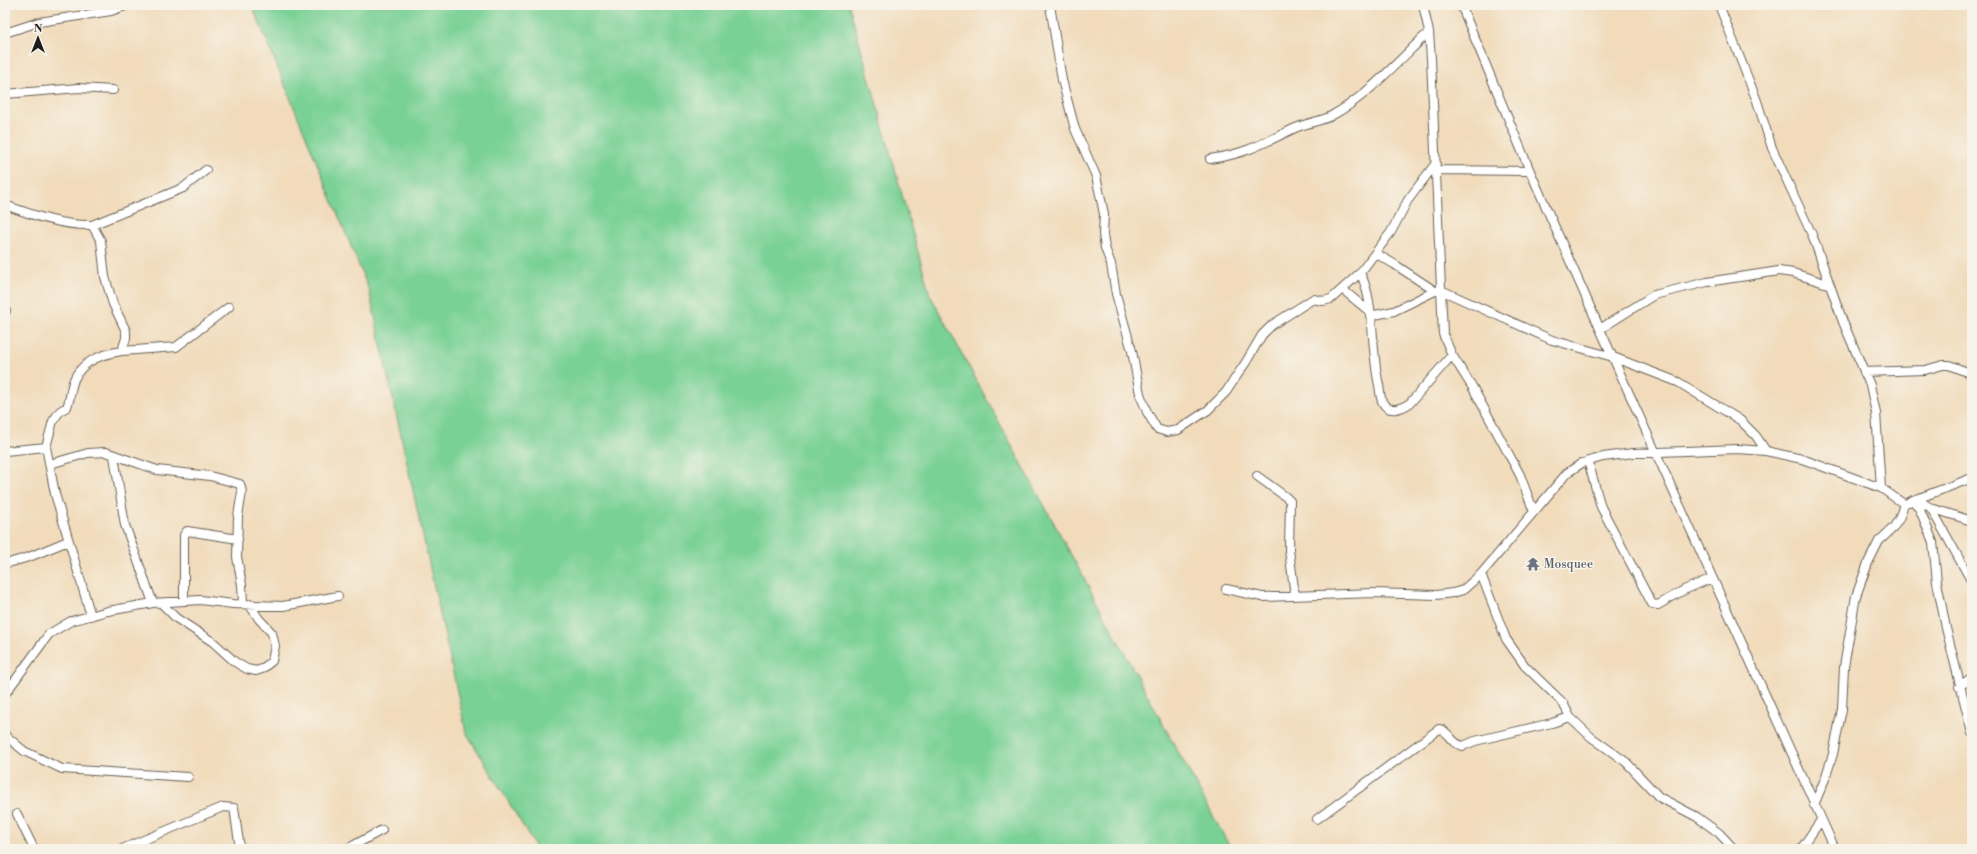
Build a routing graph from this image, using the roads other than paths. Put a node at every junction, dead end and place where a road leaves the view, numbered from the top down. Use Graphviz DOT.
graph roads {
  1 [pos="128,5"];
  2 [pos="1423,5"];
  3 [pos="1461,5"];
  4 [pos="1719,5"];
  5 [pos="1051,6"];
  6 [pos="1429,32"];
  7 [pos="5,33"];
  8 [pos="113,90"];
  9 [pos="5,94"];
  10 [pos="1210,159"];
  11 [pos="1436,166"];
  12 [pos="206,170"];
  13 [pos="1530,171"];
  14 [pos="5,205"];
  15 [pos="92,225"];
  16 [pos="1375,253"];
  17 [pos="1360,273"];
  18 [pos="1828,284"];
  19 [pos="1342,289"];
  20 [pos="1439,291"];
  21 [pos="229,307"];
  22 [pos="1370,314"];
  23 [pos="1600,329"];
  24 [pos="122,351"];
  25 [pos="1452,355"];
  26 [pos="1613,357"];
  27 [pos="1864,372"];
  28 [pos="1972,374"];
  29 [pos="46,447"];
  30 [pos="5,451"];
  31 [pos="1766,451"];
  32 [pos="1655,452"];
  33 [pos="114,456"];
  34 [pos="1588,461"];
  35 [pos="50,464"];
  36 [pos="1257,476"];
  37 [pos="1972,478"];
  38 [pos="1881,488"];
  39 [pos="1915,499"];
  40 [pos="1904,504"];
  41 [pos="1931,508"];
  42 [pos="1534,512"];
  43 [pos="1972,521"];
  44 [pos="238,539"];
  45 [pos="68,540"];
  46 [pos="5,564"];
  47 [pos="1481,574"];
  48 [pos="1712,578"];
  49 [pos="1972,582"];
  50 [pos="1226,589"];
  51 [pos="338,596"];
  52 [pos="1295,596"];
  53 [pos="184,601"];
  54 [pos="157,603"];
  55 [pos="246,604"];
  56 [pos="92,616"];
  57 [pos="1972,677"];
  58 [pos="1959,687"];
  59 [pos="5,694"];
  60 [pos="1570,717"];
  61 [pos="1972,733"];
  62 [pos="5,735"];
  63 [pos="188,777"];
  64 [pos="1814,804"];
  65 [pos="17,814"];
  66 [pos="1317,819"];
  67 [pos="1821,820"];
  68 [pos="382,830"];
  69 [pos="34,849"];
  70 [pos="122,849"];
  71 [pos="240,849"];
  72 [pos="347,849"];
  73 [pos="1734,849"];
  74 [pos="1801,849"];
  75 [pos="1835,849"];
  1 -- 7 [label="street"];
  2 -- 6 [label="street"];
  3 -- 13 [label="street"];
  4 -- 18 [label="street"];
  5 -- 19 [label="street"];
  6 -- 10 [label="street"];
  6 -- 11 [label="street"];
  8 -- 9 [label="street"];
  11 -- 13 [label="street"];
  11 -- 16 [label="street"];
  11 -- 20 [label="street"];
  12 -- 15 [label="street"];
  13 -- 23 [label="street"];
  14 -- 15 [label="street"];
  15 -- 24 [label="street"];
  16 -- 17 [label="street"];
  16 -- 20 [label="street"];
  17 -- 19 [label="street"];
  17 -- 22 [label="street"];
  18 -- 23 [label="street"];
  18 -- 27 [label="street"];
  19 -- 22 [label="street"];
  20 -- 22 [label="street"];
  20 -- 25 [label="street"];
  20 -- 26 [label="street"];
  21 -- 24 [label="street"];
  22 -- 25 [label="street"];
  23 -- 26 [label="street"];
  24 -- 29 [label="street"];
  25 -- 42 [label="street"];
  26 -- 31 [label="street"];
  26 -- 32 [label="street"];
  27 -- 28 [label="street"];
  27 -- 38 [label="street"];
  29 -- 30 [label="street"];
  29 -- 35 [label="street"];
  31 -- 32 [label="street"];
  31 -- 38 [label="street"];
  32 -- 34 [label="street"];
  32 -- 48 [label="street"];
  33 -- 35 [label="street"];
  33 -- 44 [label="street"];
  33 -- 54 [label="street"];
  34 -- 42 [label="street"];
  34 -- 48 [label="street"];
  35 -- 45 [label="street"];
  36 -- 52 [label="street"];
  37 -- 39 [label="street"];
  38 -- 40 [label="street"];
  39 -- 40 [label="street"];
  39 -- 41 [label="street"];
  39 -- 58 [label="street"];
  40 -- 64 [label="street"];
  41 -- 43 [label="street"];
  41 -- 49 [label="street"];
  42 -- 47 [label="street"];
  44 -- 53 [label="street"];
  44 -- 55 [label="street"];
  45 -- 46 [label="street"];
  45 -- 56 [label="street"];
  47 -- 52 [label="street"];
  47 -- 60 [label="street"];
  48 -- 64 [label="street"];
  50 -- 52 [label="street"];
  51 -- 55 [label="street"];
  53 -- 54 [label="street"];
  53 -- 55 [label="street"];
  54 -- 55 [label="street"];
  54 -- 56 [label="street"];
  56 -- 59 [label="street"];
  57 -- 58 [label="street"];
  58 -- 61 [label="street"];
  60 -- 66 [label="street"];
  60 -- 73 [label="street"];
  62 -- 63 [label="street"];
  64 -- 67 [label="street"];
  65 -- 69 [label="street"];
  67 -- 74 [label="street"];
  67 -- 75 [label="street"];
  68 -- 72 [label="street"];
  70 -- 71 [label="street"];
}
